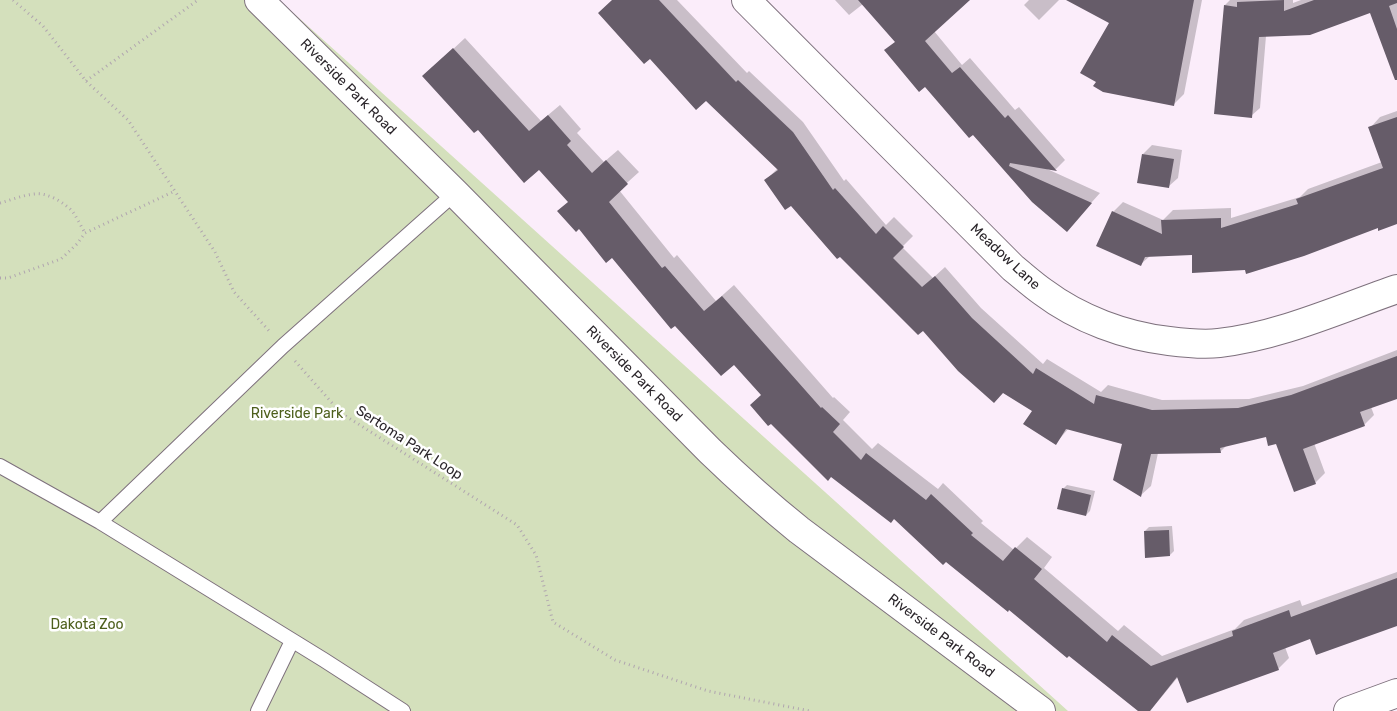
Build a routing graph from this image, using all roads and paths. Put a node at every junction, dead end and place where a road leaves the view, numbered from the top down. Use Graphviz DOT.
graph roads {
  1 [pos="13,0"];
  2 [pos="198,0"];
  3 [pos="259,0"];
  4 [pos="746,0"];
  5 [pos="86,82"];
  6 [pos="175,190"];
  7 [pos="455,193"];
  8 [pos="0,203"];
  9 [pos="85,233"];
  10 [pos="0,278"];
  11 [pos="1397,289"];
  12 [pos="283,346"];
  13 [pos="0,466"];
  14 [pos="100,522"];
  15 [pos="292,641"];
  16 [pos="1397,693"];
  17 [pos="258,711"];
  18 [pos="403,711"];
  19 [pos="810,711"];
  20 [pos="1041,711"];
  21 [pos="1348,711"];
  1 -- 5 [label="path, Sertoma Park Loop"];
  2 -- 5 [label="path"];
  3 -- 7 [label="main road, Riverside Park Road"];
  4 -- 11 [label="main road, Meadow Lane"];
  5 -- 6 [label="path, Sertoma Park Loop"];
  6 -- 9 [label="path"];
  6 -- 12 [label="path, Sertoma Park Loop"];
  7 -- 12 [label="lane"];
  7 -- 20 [label="main road, Riverside Park Road"];
  8 -- 9 [label="path"];
  9 -- 10 [label="path"];
  12 -- 14 [label="lane"];
  12 -- 19 [label="path, Sertoma Park Loop"];
  13 -- 14 [label="lane"];
  14 -- 15 [label="lane"];
  15 -- 17 [label="lane"];
  15 -- 18 [label="lane"];
  16 -- 21 [label="main road"];
}
